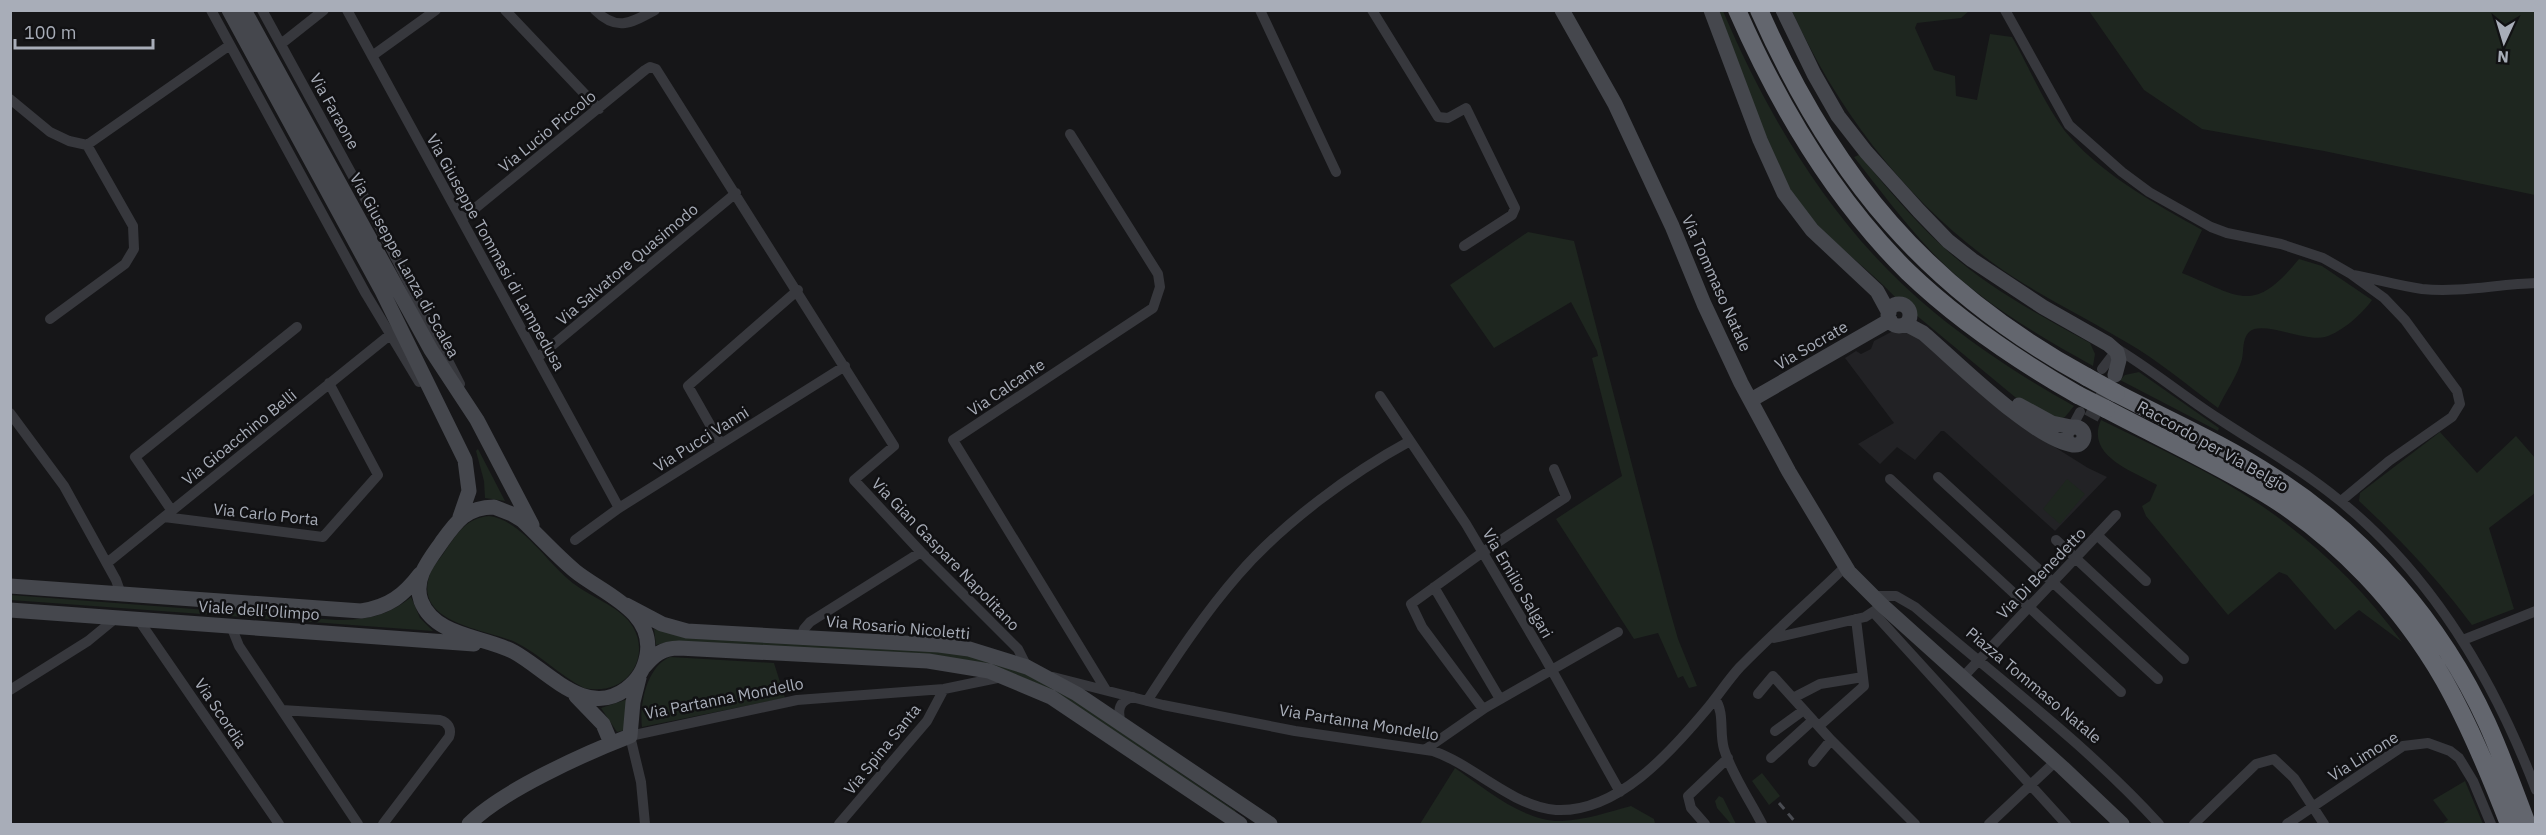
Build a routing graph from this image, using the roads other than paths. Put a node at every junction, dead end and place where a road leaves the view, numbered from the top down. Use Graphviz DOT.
graph roads {
  1 [pos="211,10"];
  2 [pos="229,10"];
  3 [pos="244,10"];
  4 [pos="262,10"];
  5 [pos="324,10"];
  6 [pos="347,10"];
  7 [pos="435,10"];
  8 [pos="505,10"];
  9 [pos="595,10"];
  10 [pos="654,10"];
  11 [pos="1260,10"];
  12 [pos="1372,10"];
  13 [pos="1562,10"];
  14 [pos="1711,10"];
  15 [pos="1737,10"];
  16 [pos="1759,10"];
  17 [pos="1784,10"];
  18 [pos="2005,10"];
  19 [pos="280,44"];
  20 [pos="230,45"];
  21 [pos="372,56"];
  22 [pos="650,67"];
  23 [pos="10,99"];
  24 [pos="599,109"];
  25 [pos="1070,135"];
  26 [pos="87,145"];
  27 [pos="1336,172"];
  28 [pos="736,193"];
  29 [pos="462,219"];
  30 [pos="1464,246"];
  31 [pos="2353,275"];
  32 [pos="2535,283"];
  33 [pos="798,290"];
  34 [pos="1889,317"];
  35 [pos="51,319"];
  36 [pos="1908,320"];
  37 [pos="297,327"];
  38 [pos="391,334"];
  39 [pos="2119,352"];
  40 [pos="537,358"];
  41 [pos="845,366"];
  42 [pos="2150,370"];
  43 [pos="2105,379"];
  44 [pos="329,383"];
  45 [pos="1380,396"];
  46 [pos="1751,400"];
  47 [pos="2089,409"];
  48 [pos="10,413"];
  49 [pos="477,420"];
  50 [pos="2076,430"];
  51 [pos="449,431"];
  52 [pos="1410,441"];
  53 [pos="721,444"];
  54 [pos="1554,468"];
  55 [pos="1938,477"];
  56 [pos="1890,478"];
  57 [pos="2341,501"];
  58 [pos="618,508"];
  59 [pos="168,514"];
  60 [pos="2116,516"];
  61 [pos="460,517"];
  62 [pos="538,536"];
  63 [pos="2097,536"];
  64 [pos="575,540"];
  65 [pos="2056,540"];
  66 [pos="921,552"];
  67 [pos="1483,552"];
  68 [pos="2075,559"];
  69 [pos="107,563"];
  70 [pos="425,566"];
  71 [pos="1846,566"];
  72 [pos="2146,581"];
  73 [pos="2052,583"];
  74 [pos="10,586"];
  75 [pos="1434,587"];
  76 [pos="121,594"];
  77 [pos="1876,604"];
  78 [pos="626,605"];
  79 [pos="2030,607"];
  80 [pos="10,610"];
  81 [pos="2535,611"];
  82 [pos="116,618"];
  83 [pos="138,619"];
  84 [pos="1856,619"];
  85 [pos="231,626"];
  86 [pos="1618,632"];
  87 [pos="801,637"];
  88 [pos="1771,639"];
  89 [pos="2463,640"];
  90 [pos="505,648"];
  91 [pos="2184,659"];
  92 [pos="1978,661"];
  93 [pos="2435,665"];
  94 [pos="1027,667"];
  95 [pos="1551,669"];
  96 [pos="641,673"];
  97 [pos="1044,674"];
  98 [pos="1007,677"];
  99 [pos="1863,677"];
  100 [pos="1963,677"];
  101 [pos="2158,679"];
  102 [pos="944,689"];
  103 [pos="10,690"];
  104 [pos="1106,690"];
  105 [pos="572,692"];
  106 [pos="2121,692"];
  107 [pos="1758,694"];
  108 [pos="1133,697"];
  109 [pos="1793,698"];
  110 [pos="1500,699"];
  111 [pos="1715,699"];
  112 [pos="1147,701"];
  113 [pos="1483,709"];
  114 [pos="282,710"];
  115 [pos="1804,710"];
  116 [pos="1706,711"];
  117 [pos="1121,723"];
  118 [pos="1816,723"];
  119 [pos="1720,727"];
  120 [pos="1775,731"];
  121 [pos="630,736"];
  122 [pos="1831,740"];
  123 [pos="612,743"];
  124 [pos="1426,749"];
  125 [pos="1728,758"];
  126 [pos="1771,758"];
  127 [pos="2056,761"];
  128 [pos="1813,762"];
  129 [pos="2535,784"];
  130 [pos="2030,785"];
  131 [pos="1620,792"];
  132 [pos="1240,803"];
  133 [pos="2312,807"];
  134 [pos="1225,814"];
  135 [pos="2522,824"];
  136 [pos="279,825"];
  137 [pos="358,825"];
  138 [pos="383,825"];
  139 [pos="470,825"];
  140 [pos="645,825"];
  141 [pos="839,825"];
  142 [pos="1240,825"];
  143 [pos="1270,825"];
  144 [pos="1705,825"];
  145 [pos="1762,825"];
  146 [pos="1915,825"];
  147 [pos="1989,825"];
  148 [pos="2066,825"];
  149 [pos="2122,825"];
  150 [pos="2159,825"];
  151 [pos="2194,825"];
  152 [pos="2287,825"];
  153 [pos="2324,825"];
  154 [pos="2491,825"];
  155 [pos="2500,825"];
  1 -- 20 [label="street, Via Giuseppe Lanza di Scalea"];
  2 -- 51 [label="street, Via Giuseppe Lanza di Scalea"];
  3 -- 49 [label="street, Via Giuseppe Lanza di Scalea"];
  4 -- 19 [label="street, Via Faraone"];
  5 -- 19 [label="street"];
  6 -- 21 [label="street, Via Giuseppe Tommasi di Lampedusa"];
  7 -- 21 [label="street"];
  8 -- 24 [label="street"];
  9 -- 10 [label="street"];
  11 -- 27 [label="street"];
  12 -- 30 [label="street"];
  13 -- 46 [label="street, Via Tommaso Natale"];
  14 -- 34 [label="street"];
  15 -- 47 [label="highway, Raccordo per Via Belgio"];
  16 -- 43 [label="highway, Raccordo per Via Belgio"];
  17 -- 39 [label="street"];
  18 -- 31 [label="street"];
  19 -- 49 [label="street, Via Faraone"];
  20 -- 26 [label="street"];
  20 -- 38 [label="street, Via Giuseppe Lanza di Scalea"];
  21 -- 29 [label="street, Via Giuseppe Tommasi di Lampedusa"];
  22 -- 24 [label="street, Via Lucio Piccolo"];
  22 -- 28 [label="street, Via Gian Gaspare Napolitano"];
  23 -- 26 [label="street"];
  24 -- 29 [label="street, Via Lucio Piccolo"];
  25 -- 104 [label="street, Via Calcante"];
  26 -- 35 [label="street"];
  28 -- 33 [label="street, Via Gian Gaspare Napolitano"];
  28 -- 40 [label="street, Via Salvatore Quasimodo"];
  29 -- 40 [label="street, Via Giuseppe Tommasi di Lampedusa"];
  31 -- 32 [label="street"];
  31 -- 57 [label="street"];
  33 -- 41 [label="street, Via Gian Gaspare Napolitano"];
  33 -- 53 [label="street"];
  34 -- 36 [label="street"];
  34 -- 46 [label="street, Via Socrate"];
  36 -- 50 [label="street"];
  36 -- 50 [label="street"];
  37 -- 59 [label="street"];
  38 -- 44 [label="street, Via Gioacchino Belli"];
  38 -- 51 [label="street, Via Giuseppe Lanza di Scalea"];
  39 -- 42 [label="street"];
  39 -- 43 [label="street"];
  40 -- 58 [label="street, Via Giuseppe Tommasi di Lampedusa"];
  41 -- 53 [label="street, Via Pucci Vanni"];
  41 -- 66 [label="street, Via Gian Gaspare Napolitano"];
  42 -- 43 [label="street"];
  42 -- 57 [label="street"];
  43 -- 135 [label="highway, Raccordo per Via Belgio"];
  44 -- 59 [label="street, Via Gioacchino Belli"];
  44 -- 59 [label="street, Via Carlo Porta"];
  45 -- 52 [label="street, Via Emilio Salgari"];
  46 -- 71 [label="street, Via Tommaso Natale"];
  47 -- 50 [label="street"];
  47 -- 93 [label="highway, Raccordo per Via Belgio"];
  48 -- 69 [label="street"];
  49 -- 62 [label="street, Via Giuseppe Lanza di Scalea"];
  51 -- 61 [label="street, Via Giuseppe Lanza di Scalea"];
  52 -- 67 [label="street, Via Emilio Salgari"];
  52 -- 112 [label="street"];
  53 -- 58 [label="street, Via Pucci Vanni"];
  54 -- 67 [label="street"];
  55 -- 73 [label="street"];
  56 -- 79 [label="street"];
  57 -- 89 [label="street"];
  58 -- 64 [label="street, Via Pucci Vanni"];
  59 -- 69 [label="street, Via Gioacchino Belli"];
  60 -- 63 [label="street, Via Di Benedetto"];
  61 -- 62 [label="street, Via Rosario Nicoletti"];
  61 -- 70 [label="street, Viale dell'Olimpo"];
  62 -- 78 [label="street, Via Rosario Nicoletti"];
  63 -- 68 [label="street, Via Di Benedetto"];
  63 -- 72 [label="street"];
  65 -- 68 [label="street"];
  66 -- 87 [label="street"];
  66 -- 94 [label="street, Via Gian Gaspare Napolitano"];
  67 -- 75 [label="street"];
  67 -- 95 [label="street, Via Emilio Salgari"];
  68 -- 73 [label="street, Via Di Benedetto"];
  68 -- 91 [label="street"];
  69 -- 76 [label="street"];
  70 -- 76 [label="street, Viale dell'Olimpo"];
  70 -- 90 [label="street"];
  71 -- 77 [label="street"];
  71 -- 88 [label="street, Via Partanna Mondello"];
  73 -- 79 [label="street, Via Di Benedetto"];
  73 -- 101 [label="street"];
  74 -- 76 [label="street, Viale dell'Olimpo"];
  75 -- 110 [label="street"];
  75 -- 113 [label="street"];
  77 -- 84 [label="street"];
  77 -- 92 [label="street, Piazza Tommaso Natale"];
  77 -- 100 [label="street"];
  77 -- 130 [label="street"];
  78 -- 87 [label="street, Via Rosario Nicoletti"];
  78 -- 96 [label="street"];
  79 -- 92 [label="street, Via Di Benedetto"];
  79 -- 106 [label="street"];
  80 -- 82 [label="street, Viale dell'Olimpo"];
  81 -- 89 [label="street"];
  82 -- 83 [label="street, Viale dell'Olimpo"];
  82 -- 103 [label="street"];
  83 -- 85 [label="street, Viale dell'Olimpo"];
  83 -- 136 [label="street, Via Scordia"];
  84 -- 88 [label="street"];
  84 -- 99 [label="street"];
  85 -- 90 [label="street, Viale dell'Olimpo"];
  85 -- 114 [label="street"];
  86 -- 95 [label="street"];
  87 -- 94 [label="street, Via Rosario Nicoletti"];
  88 -- 111 [label="street, Via Partanna Mondello"];
  89 -- 129 [label="street"];
  90 -- 105 [label="street"];
  92 -- 100 [label="street, Via Di Benedetto"];
  92 -- 150 [label="street, Piazza Tommaso Natale"];
  93 -- 135 [label="highway, Raccordo per Via Belgio"];
  93 -- 155 [label="highway"];
  94 -- 97 [label="street, Via Rosario Nicoletti"];
  95 -- 110 [label="street"];
  95 -- 131 [label="street, Via Emilio Salgari"];
  96 -- 98 [label="street, Via Rosario Nicoletti"];
  96 -- 105 [label="street, Via Rosario Nicoletti"];
  96 -- 121 [label="street"];
  97 -- 104 [label="street, Via Partanna Mondello"];
  97 -- 117 [label="street, Via Rosario Nicoletti"];
  98 -- 102 [label="street, Via Partanna Mondello"];
  98 -- 134 [label="street, Via Rosario Nicoletti"];
  99 -- 109 [label="street"];
  99 -- 118 [label="street"];
  100 -- 127 [label="street"];
  102 -- 121 [label="street, Via Partanna Mondello"];
  102 -- 141 [label="street, Via Spina Santa"];
  104 -- 108 [label="street, Via Partanna Mondello"];
  105 -- 123 [label="street"];
  107 -- 109 [label="street"];
  108 -- 112 [label="street, Via Partanna Mondello"];
  108 -- 117 [label="street"];
  109 -- 115 [label="street"];
  110 -- 113 [label="street"];
  111 -- 116 [label="street, Via Partanna Mondello"];
  111 -- 119 [label="street"];
  112 -- 124 [label="street, Via Partanna Mondello"];
  113 -- 124 [label="street"];
  114 -- 137 [label="street"];
  114 -- 138 [label="street"];
  115 -- 118 [label="street"];
  115 -- 120 [label="street"];
  116 -- 119 [label="street"];
  116 -- 131 [label="street, Via Partanna Mondello"];
  117 -- 132 [label="street, Via Rosario Nicoletti"];
  118 -- 122 [label="street"];
  118 -- 126 [label="street"];
  119 -- 125 [label="street"];
  121 -- 123 [label="street, Via Partanna Mondello"];
  121 -- 140 [label="street"];
  122 -- 128 [label="street"];
  122 -- 146 [label="street"];
  123 -- 139 [label="street, Via Partanna Mondello"];
  124 -- 131 [label="street, Via Partanna Mondello"];
  125 -- 144 [label="street"];
  125 -- 145 [label="street"];
  127 -- 130 [label="street"];
  127 -- 149 [label="street"];
  130 -- 147 [label="street"];
  130 -- 148 [label="street"];
  132 -- 134 [label="street"];
  132 -- 143 [label="street, Via Rosario Nicoletti"];
  133 -- 151 [label="street"];
  133 -- 152 [label="street, Via Limone"];
  133 -- 153 [label="street"];
  133 -- 154 [label="street, Via Limone"];
  134 -- 142 [label="street, Via Rosario Nicoletti"];
}
